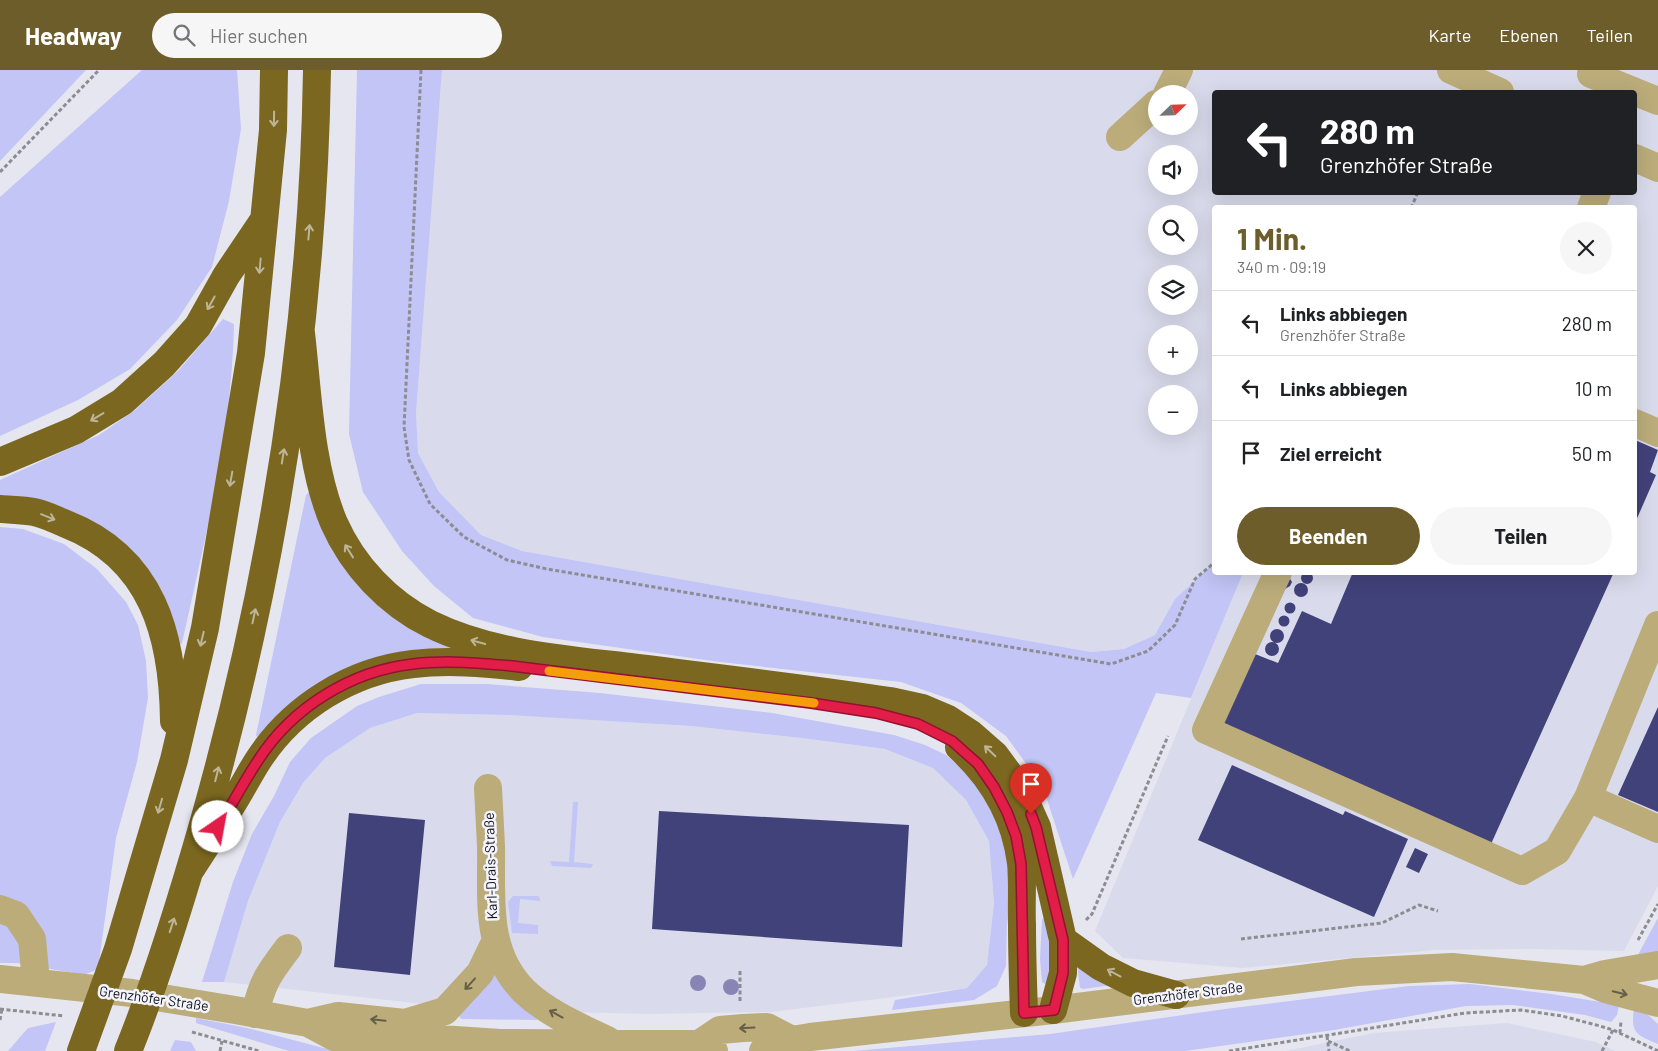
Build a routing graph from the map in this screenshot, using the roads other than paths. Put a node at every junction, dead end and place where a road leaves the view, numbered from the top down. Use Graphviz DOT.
graph roads {
  1 [pos="274,70"];
  2 [pos="316,70"];
  3 [pos="1179,70"];
  4 [pos="1451,70"];
  5 [pos="1501,70"];
  6 [pos="1593,70"];
  7 [pos="1172,85"];
  8 [pos="1496,90"];
  9 [pos="1506,90"];
  10 [pos="1631,90"];
  11 [pos="1637,93"];
  12 [pos="1658,101"];
  13 [pos="1148,111"];
  14 [pos="1120,137"];
  15 [pos="1637,159"];
  16 [pos="1658,168"];
  17 [pos="265,218"];
  18 [pos="301,333"];
  19 [pos="1637,424"];
  20 [pos="1658,433"];
  21 [pos="0,462"];
  22 [pos="0,509"];
  23 [pos="1277,575"];
  24 [pos="1658,625"];
  25 [pos="174,760"];
  26 [pos="488,788"];
  27 [pos="1588,798"];
  28 [pos="1658,830"];
  29 [pos="189,872"];
  30 [pos="0,910"];
  31 [pos="1063,940"];
  32 [pos="495,942"];
  33 [pos="288,948"];
  34 [pos="1658,965"];
  35 [pos="0,979"];
  36 [pos="1584,980"];
  37 [pos="36,982"];
  38 [pos="1658,985"];
  39 [pos="1176,995"];
  40 [pos="1658,998"];
  41 [pos="1658,1003"];
  42 [pos="1054,1010"];
  43 [pos="1024,1013"];
  44 [pos="255,1014"];
  45 [pos="85,1040"];
  46 [pos="792,1040"];
  47 [pos="402,1041"];
  48 [pos="615,1044"];
  49 [pos="130,1046"];
  50 [pos="487,1047"];
  51 [pos="706,1048"];
  52 [pos="763,1051"];
  1 -- 17 [label="highway, one-way"];
  18 -- 2 [label="highway, one-way"];
  3 -- 7 [label="street"];
  4 -- 8 [label="street"];
  5 -- 9 [label="street"];
  6 -- 10 [label="street"];
  11 -- 12 [label="street"];
  13 -- 14 [label="street"];
  15 -- 16 [label="street"];
  17 -- 21 [label="highway, one-way"];
  17 -- 25 [label="highway, one-way"];
  29 -- 18 [label="highway, one-way"];
  31 -- 18 [label="highway, one-way"];
  19 -- 20 [label="street"];
  22 -- 25 [label="highway, one-way"];
  23 -- 27 [label="street"];
  24 -- 27 [label="street"];
  25 -- 45 [label="highway, one-way"];
  26 -- 32 [label="street, Karl-Drais-Straße"];
  27 -- 28 [label="street"];
  29 -- 43 [label="highway"];
  49 -- 29 [label="highway, one-way"];
  30 -- 37 [label="street"];
  39 -- 31 [label="highway, one-way"];
  31 -- 42 [label="highway"];
  32 -- 47 [label="street, one-way"];
  48 -- 32 [label="street, Karl-Drais-Straße, one-way"];
  33 -- 44 [label="street"];
  34 -- 36 [label="street, Grenzhöfer Straße"];
  35 -- 37 [label="street, Grenzhöfer Straße"];
  36 -- 39 [label="street, Grenzhöfer Straße"];
  36 -- 41 [label="street, Grenzhöfer Straße, one-way"];
  37 -- 44 [label="street, Grenzhöfer Straße"];
  38 -- 40 [label="street"];
  39 -- 42 [label="street, Grenzhöfer Straße"];
  42 -- 43 [label="street, Grenzhöfer Straße"];
  43 -- 46 [label="street, Grenzhöfer Straße"];
  44 -- 47 [label="street, Grenzhöfer Straße"];
  46 -- 51 [label="street, Grenzhöfer Straße, one-way"];
  46 -- 52 [label="street, Grenzhöfer Straße"];
  47 -- 50 [label="street, Grenzhöfer Straße"];
  48 -- 50 [label="street, Grenzhöfer Straße"];
  48 -- 51 [label="street, Grenzhöfer Straße"];
}
